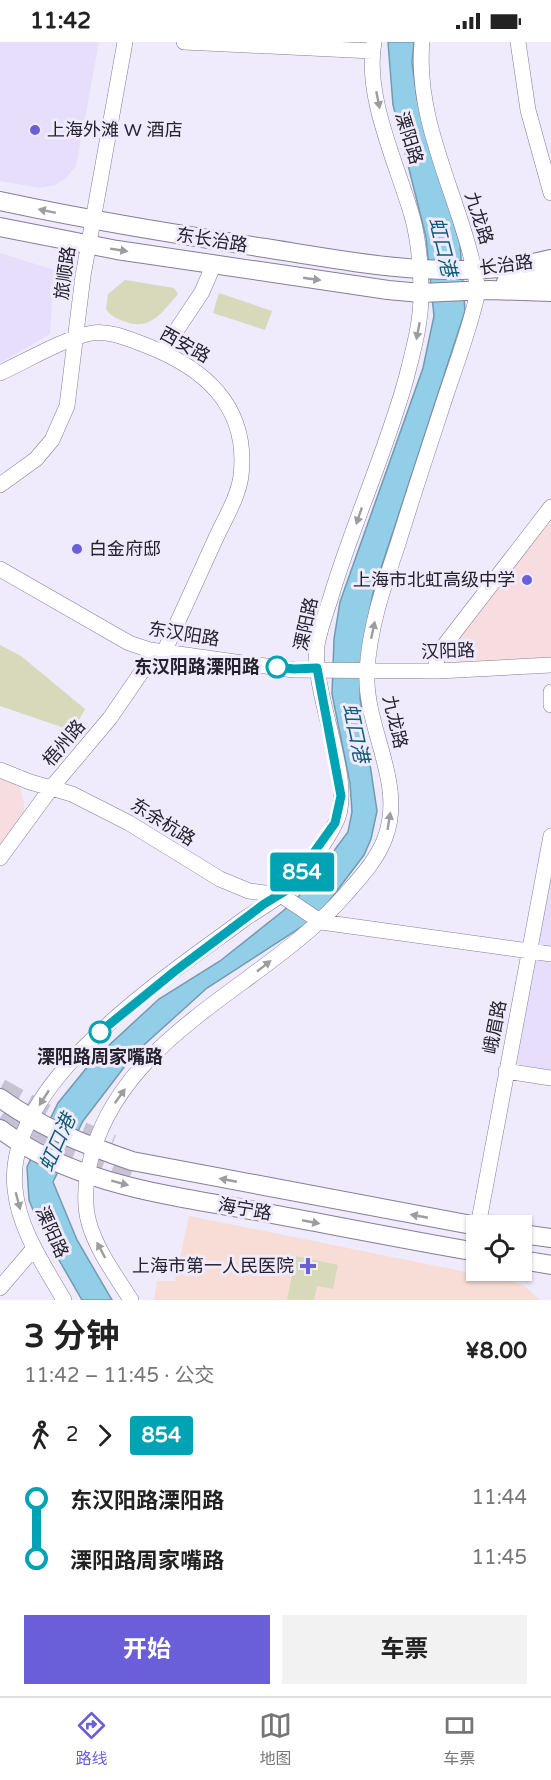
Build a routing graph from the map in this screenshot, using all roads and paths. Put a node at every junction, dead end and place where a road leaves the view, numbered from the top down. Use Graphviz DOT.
graph roads {
  1 [pos="125,42"];
  2 [pos="184,42"];
  3 [pos="422,42"];
  4 [pos="518,42"];
  5 [pos="373,47"];
  6 [pos="551,193"];
  7 [pos="0,201"];
  8 [pos="93,221"];
  9 [pos="0,227"];
  10 [pos="89,245"];
  11 [pos="214,264"];
  12 [pos="550,264"];
  13 [pos="422,269"];
  14 [pos="469,269"];
  15 [pos="478,291"];
  16 [pos="449,292"];
  17 [pos="551,292"];
  18 [pos="424,293"];
  19 [pos="75,338"];
  20 [pos="162,351"];
  21 [pos="0,373"];
  22 [pos="0,485"];
  23 [pos="551,507"];
  24 [pos="0,569"];
  25 [pos="160,652"];
  26 [pos="551,665"];
  27 [pos="324,669"];
  28 [pos="358,671"];
  29 [pos="438,671"];
  30 [pos="551,692"];
  31 [pos="551,705"];
  32 [pos="0,770"];
  33 [pos="52,787"];
  34 [pos="551,836"];
  35 [pos="0,858"];
  36 [pos="301,909"];
  37 [pos="528,950"];
  38 [pos="551,954"];
  39 [pos="506,1071"];
  40 [pos="551,1078"];
  41 [pos="0,1098"];
  42 [pos="36,1122"];
  43 [pos="0,1129"];
  44 [pos="86,1145"];
  45 [pos="24,1146"];
  46 [pos="87,1173"];
  47 [pos="479,1215"];
  48 [pos="466,1224"];
  49 [pos="551,1229"];
  50 [pos="532,1232"];
  51 [pos="532,1235"];
  52 [pos="551,1238"];
  53 [pos="34,1248"];
  54 [pos="466,1250"];
  55 [pos="532,1262"];
  56 [pos="551,1265"];
  57 [pos="0,1288"];
  58 [pos="64,1300"];
  59 [pos="131,1300"];
  1 -- 8 [label="street, 旅顺路"];
  2 -- 5 [label="street"];
  3 -- 14 [label="street, 九龙路"];
  4 -- 6 [label="street"];
  5 -- 13 [label="street, 溧阳路, one-way"];
  8 -- 7 [label="main road, 东长治路, one-way"];
  8 -- 10 [label="street, 旅顺路"];
  8 -- 13 [label="main road, 东长治路"];
  9 -- 10 [label="main road, 东长治路"];
  10 -- 11 [label="main road, 东长治路, one-way"];
  10 -- 19 [label="street, 旅顺路"];
  11 -- 18 [label="main road, 东长治路, one-way"];
  11 -- 20 [label="street, 东长治路"];
  12 -- 14 [label="main road, 长治路"];
  12 -- 15 [label="main road"];
  13 -- 14 [label="main road, 长治路"];
  13 -- 18 [label="street, 溧阳路"];
  14 -- 15 [label="street, 九龙路"];
  15 -- 16 [label="main road, 长治路"];
  15 -- 17 [label="main road, 长治路"];
  28 -- 15 [label="street, 九龙路, one-way"];
  16 -- 18 [label="main road, 东长治路"];
  18 -- 27 [label="street, 溧阳路, one-way"];
  19 -- 20 [label="street, 西安路"];
  19 -- 21 [label="street, 西安路"];
  19 -- 22 [label="street, 旅顺路"];
  20 -- 25 [label="street, 西安路"];
  23 -- 29 [label="street"];
  24 -- 25 [label="street, 东汉阳路"];
  25 -- 27 [label="street, 东汉阳路"];
  25 -- 33 [label="street, 梧州路"];
  26 -- 29 [label="street, 汉阳路"];
  27 -- 28 [label="street, 东汉阳路"];
  27 -- 36 [label="street, 溧阳路"];
  28 -- 29 [label="street, 汉阳路"];
  36 -- 28 [label="street, 九龙路, one-way"];
  30 -- 31 [label="street"];
  32 -- 33 [label="street, 东余杭路"];
  33 -- 35 [label="street, 梧州路"];
  33 -- 36 [label="street, 东余杭路"];
  34 -- 37 [label="street, 峨眉路"];
  36 -- 37 [label="street, 东余杭路"];
  36 -- 42 [label="street, 溧阳路, one-way"];
  44 -- 36 [label="street, 九龙路, one-way"];
  37 -- 38 [label="street, 东余杭路"];
  37 -- 39 [label="street, 峨眉路"];
  39 -- 40 [label="street"];
  39 -- 47 [label="street, 峨眉路"];
  41 -- 42 [label="main road, 海宁路"];
  42 -- 44 [label="main road, 海宁路"];
  42 -- 45 [label="street, 溧阳路"];
  43 -- 45 [label="main road, 海宁路"];
  44 -- 46 [label="street, 九龙路"];
  48 -- 44 [label="main road, 海宁路, one-way"];
  45 -- 46 [label="main road, 海宁路"];
  45 -- 53 [label="street, 溧阳路, one-way"];
  46 -- 54 [label="main road, 海宁路, one-way"];
  59 -- 46 [label="street, 九龙路, one-way"];
  49 -- 50 [label="main road"];
  51 -- 52 [label="main road"];
  53 -- 57 [label="street"];
  53 -- 58 [label="street, 溧阳路"];
  55 -- 56 [label="main road"];
}
